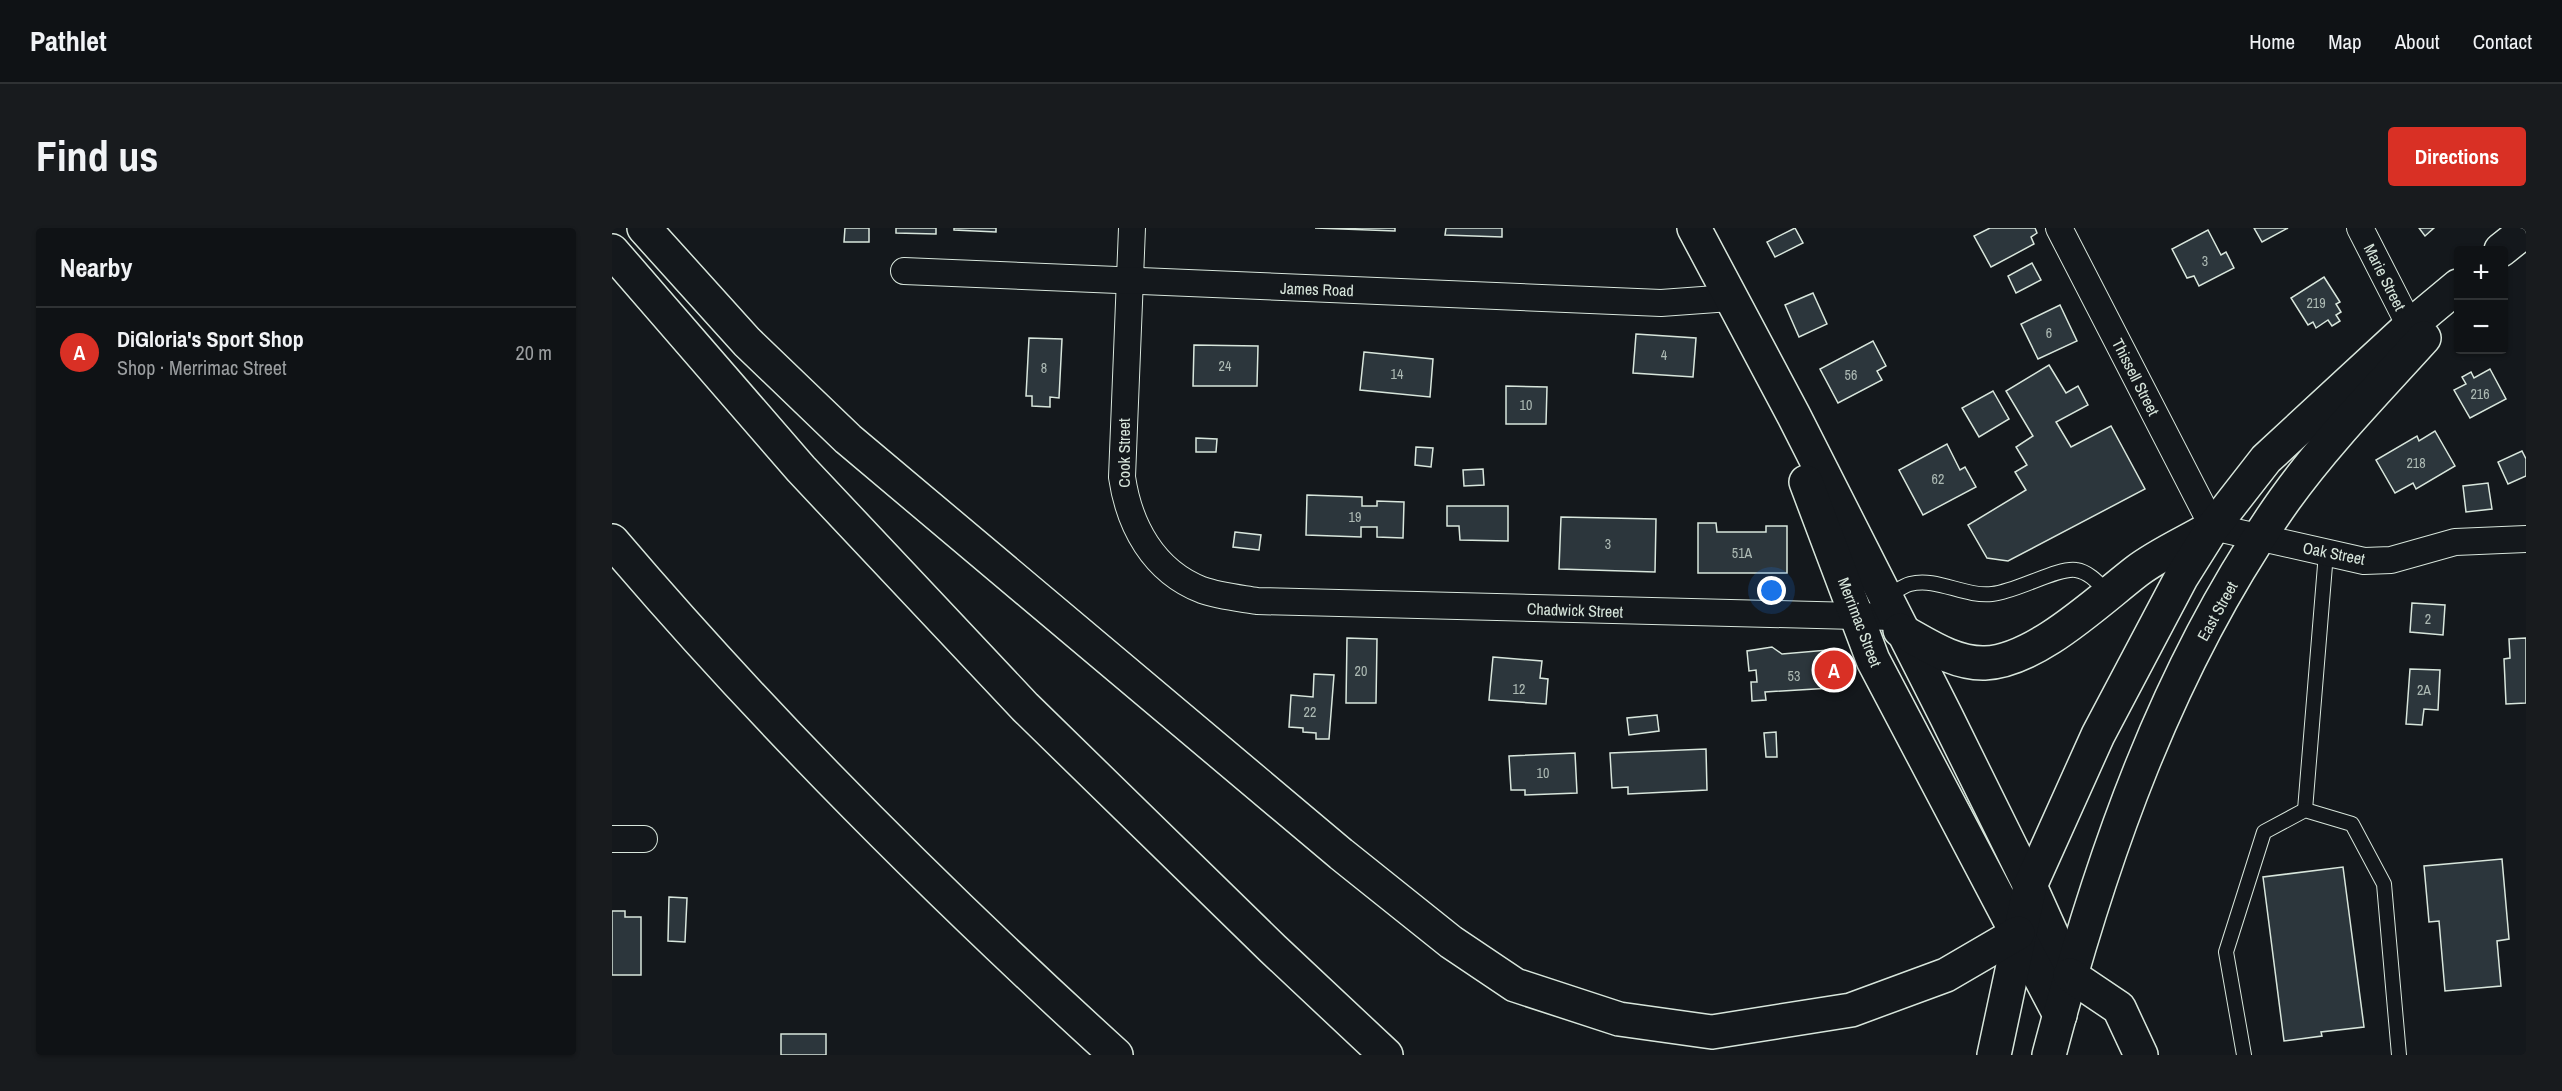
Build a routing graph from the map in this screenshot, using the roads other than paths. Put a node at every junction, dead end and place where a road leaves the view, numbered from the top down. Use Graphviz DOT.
graph roads {
  1 [pos="644,228"];
  2 [pos="1132,228"];
  3 [pos="1694,228"];
  4 [pos="2059,228"];
  5 [pos="2360,228"];
  6 [pos="612,251"];
  7 [pos="904,272"];
  8 [pos="1130,281"];
  9 [pos="2454,289"];
  10 [pos="1730,298"];
  11 [pos="2454,305"];
  12 [pos="2410,326"];
  13 [pos="2213,527"];
  14 [pos="2261,537"];
  15 [pos="2526,539"];
  16 [pos="612,541"];
  17 [pos="2326,554"];
  18 [pos="2109,594"];
  19 [pos="1257,601"];
  20 [pos="1893,615"];
  21 [pos="1857,617"];
  22 [pos="2305,810"];
  23 [pos="612,839"];
  24 [pos="644,839"];
  25 [pos="2030,886"];
  26 [pos="2018,933"];
  27 [pos="2070,975"];
  28 [pos="2060,1015"];
  29 [pos="1116,1055"];
  30 [pos="1386,1055"];
  31 [pos="1995,1055"];
  32 [pos="2049,1055"];
  33 [pos="2141,1055"];
  34 [pos="2244,1055"];
  35 [pos="2399,1055"];
  1 -- 26 [label="main road"];
  2 -- 8 [label="street, Cook Street"];
  3 -- 10 [label="main road, Merrimac Street"];
  4 -- 13 [label="street, Thissell Street"];
  5 -- 12 [label="street, Marie Street"];
  6 -- 30 [label="main road"];
  7 -- 8 [label="street, James Road"];
  8 -- 10 [label="street, James Road"];
  8 -- 19 [label="street, Cook Street"];
  9 -- 12 [label="main road"];
  10 -- 20 [label="main road, Merrimac Street"];
  10 -- 21 [label="main road, Merrimac Street"];
  11 -- 14 [label="main road, East Street"];
  12 -- 13 [label="main road"];
  13 -- 14 [label="street, Oak Street"];
  13 -- 18 [label="main road"];
  13 -- 25 [label="main road"];
  14 -- 17 [label="street, Oak Street"];
  14 -- 27 [label="main road, East Street"];
  15 -- 17 [label="street, Oak Street"];
  16 -- 29 [label="main road"];
  17 -- 22 [label="lane"];
  18 -- 20 [label="lane"];
  18 -- 20 [label="main road"];
  19 -- 21 [label="street, Chadwick Street"];
  20 -- 21 [label="street, Chadwick Street"];
  20 -- 25 [label="main road, Merrimac Street"];
  21 -- 26 [label="main road, Merrimac Street"];
  22 -- 34 [label="lane"];
  22 -- 35 [label="lane"];
  23 -- 24 [label="street"];
  25 -- 26 [label="main road"];
  25 -- 27 [label="main road, Merrimac Street"];
  26 -- 28 [label="main road, Merrimac Street"];
  26 -- 31 [label="main road"];
  27 -- 28 [label="main road"];
  27 -- 33 [label="main road"];
  28 -- 32 [label="main road"];
}
